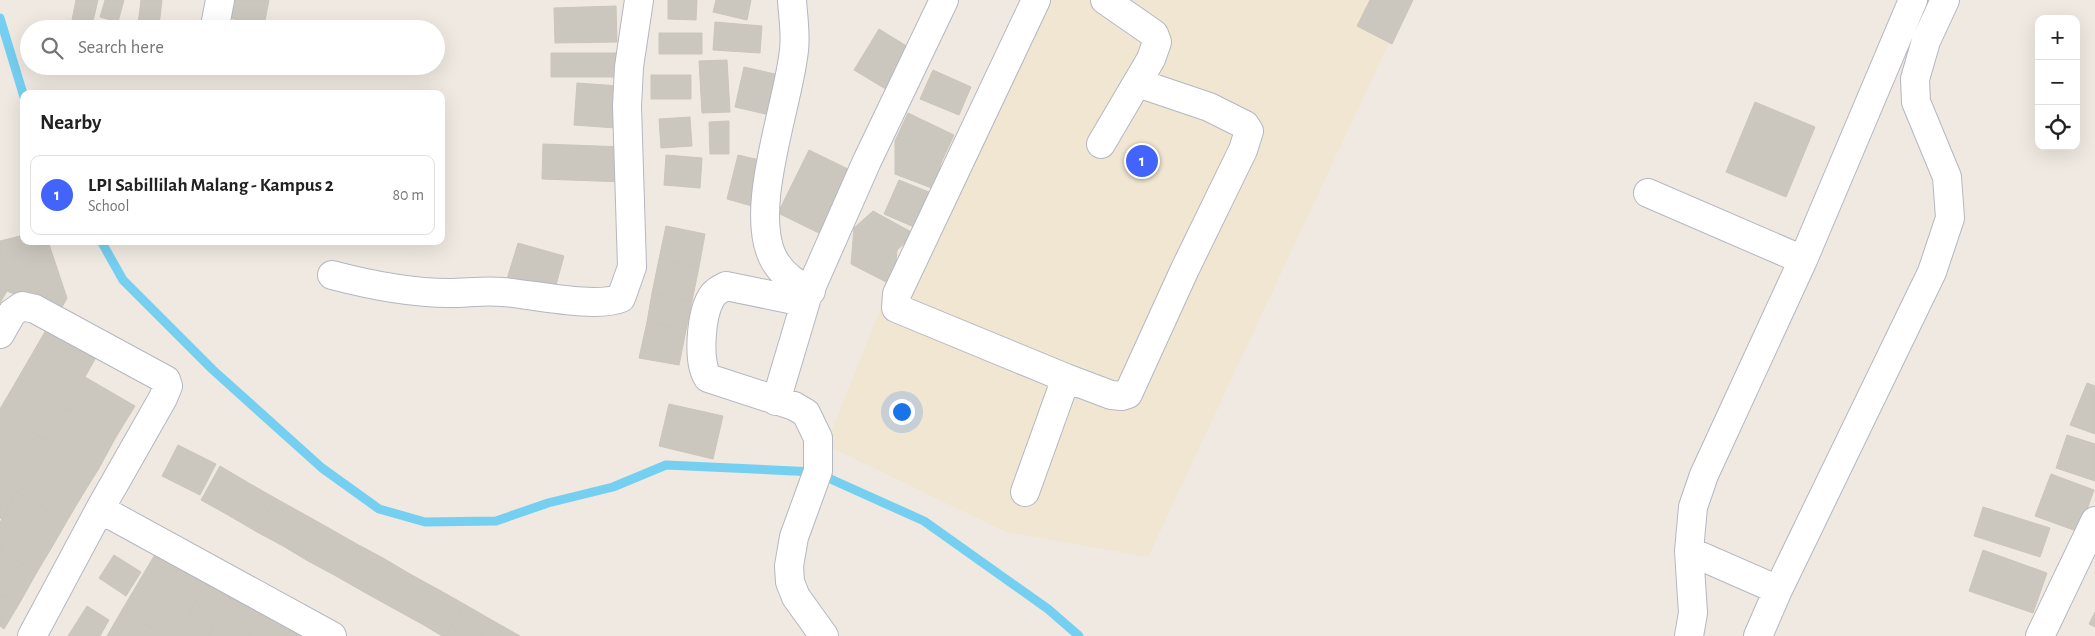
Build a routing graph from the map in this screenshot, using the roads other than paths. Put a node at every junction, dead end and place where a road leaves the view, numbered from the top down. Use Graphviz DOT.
graph roads {
  1 [pos="639,0"];
  2 [pos="792,0"];
  3 [pos="944,0"];
  4 [pos="1036,0"];
  5 [pos="1105,0"];
  6 [pos="1913,0"];
  7 [pos="1945,0"];
  8 [pos="1138,83"];
  9 [pos="1101,144"];
  10 [pos="1648,193"];
  11 [pos="1803,260"];
  12 [pos="332,275"];
  13 [pos="809,294"];
  14 [pos="0,334"];
  15 [pos="1066,378"];
  16 [pos="776,401"];
  17 [pos="1025,492"];
  18 [pos="100,509"];
  19 [pos="2095,521"];
  20 [pos="1689,551"];
  21 [pos="1778,590"];
  22 [pos="32,636"];
  23 [pos="332,636"];
  24 [pos="824,636"];
  25 [pos="1689,636"];
  26 [pos="1758,636"];
  27 [pos="2040,636"];
  1 -- 12 [label="street"];
  2 -- 13 [label="street"];
  3 -- 13 [label="street"];
  4 -- 15 [label="street"];
  5 -- 8 [label="street"];
  6 -- 11 [label="street"];
  7 -- 21 [label="street"];
  8 -- 9 [label="street"];
  8 -- 15 [label="street"];
  10 -- 11 [label="street"];
  11 -- 20 [label="street"];
  13 -- 16 [label="street"];
  13 -- 16 [label="street"];
  14 -- 18 [label="street"];
  15 -- 17 [label="street"];
  16 -- 24 [label="street"];
  18 -- 22 [label="street"];
  18 -- 23 [label="street"];
  19 -- 27 [label="street"];
  20 -- 21 [label="street"];
  20 -- 25 [label="street"];
  21 -- 26 [label="street"];
}
